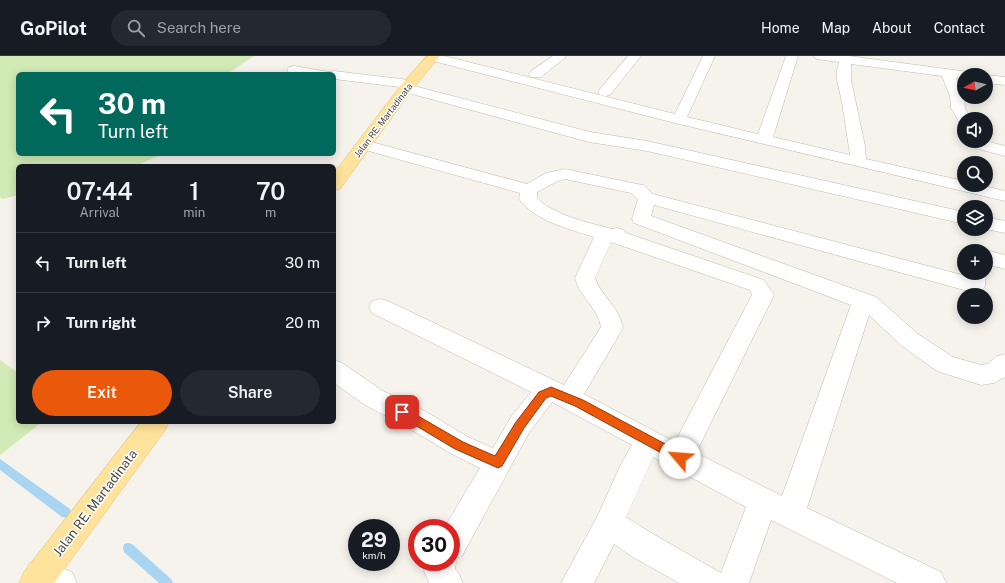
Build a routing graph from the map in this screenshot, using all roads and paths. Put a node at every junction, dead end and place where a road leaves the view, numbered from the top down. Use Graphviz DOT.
graph roads {
  1 [pos="433,56"];
  2 [pos="562,56"];
  3 [pos="635,56"];
  4 [pos="709,56"];
  5 [pos="792,56"];
  6 [pos="820,56"];
  7 [pos="846,60"];
  8 [pos="294,70"];
  9 [pos="309,72"];
  10 [pos="947,73"];
  11 [pos="336,75"];
  12 [pos="957,75"];
  13 [pos="993,79"];
  14 [pos="1005,81"];
  15 [pos="407,86"];
  16 [pos="605,92"];
  17 [pos="960,112"];
  18 [pos="682,114"];
  19 [pos="759,135"];
  20 [pos="364,145"];
  21 [pos="993,148"];
  22 [pos="1005,151"];
  23 [pos="857,162"];
  24 [pos="336,182"];
  25 [pos="529,190"];
  26 [pos="1005,196"];
  27 [pos="647,198"];
  28 [pos="957,216"];
  29 [pos="641,219"];
  30 [pos="993,224"];
  31 [pos="1005,227"];
  32 [pos="609,235"];
  33 [pos="993,259"];
  34 [pos="1005,262"];
  35 [pos="975,280"];
  36 [pos="862,301"];
  37 [pos="380,307"];
  38 [pos="1005,363"];
  39 [pos="336,371"];
  40 [pos="560,394"];
  41 [pos="155,424"];
  42 [pos="648,441"];
  43 [pos="680,458"];
  44 [pos="498,463"];
  45 [pos="763,501"];
  46 [pos="790,515"];
  47 [pos="610,523"];
  48 [pos="460,529"];
  49 [pos="439,571"];
  50 [pos="45,580"];
  51 [pos="448,583"];
  52 [pos="577,583"];
  53 [pos="710,583"];
  54 [pos="733,583"];
  55 [pos="930,583"];
  1 -- 15 [label="main road, Jalan RE. Martadinata"];
  1 -- 19 [label="street"];
  2 -- 16 [label="street"];
  3 -- 16 [label="street"];
  4 -- 18 [label="street"];
  5 -- 19 [label="street"];
  6 -- 7 [label="street"];
  7 -- 10 [label="street"];
  7 -- 23 [label="street"];
  8 -- 9 [label="street"];
  10 -- 12 [label="street"];
  10 -- 17 [label="street"];
  11 -- 15 [label="street"];
  13 -- 14 [label="street"];
  15 -- 20 [label="main road, Jalan RE. Martadinata"];
  15 -- 28 [label="street"];
  16 -- 18 [label="street"];
  18 -- 19 [label="street"];
  19 -- 23 [label="street"];
  20 -- 24 [label="main road, Jalan RE. Martadinata"];
  20 -- 25 [label="street"];
  21 -- 22 [label="street"];
  23 -- 26 [label="street"];
  25 -- 27 [label="street"];
  25 -- 32 [label="street"];
  27 -- 29 [label="street"];
  27 -- 35 [label="street"];
  29 -- 32 [label="street"];
  29 -- 36 [label="street"];
  30 -- 31 [label="street"];
  32 -- 40 [label="street"];
  32 -- 43 [label="street"];
  33 -- 34 [label="street"];
  36 -- 38 [label="street"];
  36 -- 46 [label="street"];
  37 -- 40 [label="street"];
  39 -- 44 [label="street"];
  40 -- 42 [label="street"];
  40 -- 44 [label="street"];
  41 -- 50 [label="main road, Jalan RE. Martadinata"];
  42 -- 43 [label="street"];
  42 -- 47 [label="street"];
  43 -- 45 [label="street"];
  44 -- 48 [label="street"];
  45 -- 46 [label="street"];
  45 -- 54 [label="street"];
  46 -- 55 [label="street"];
  47 -- 52 [label="street"];
  47 -- 53 [label="street"];
  49 -- 51 [label="street"];
}
